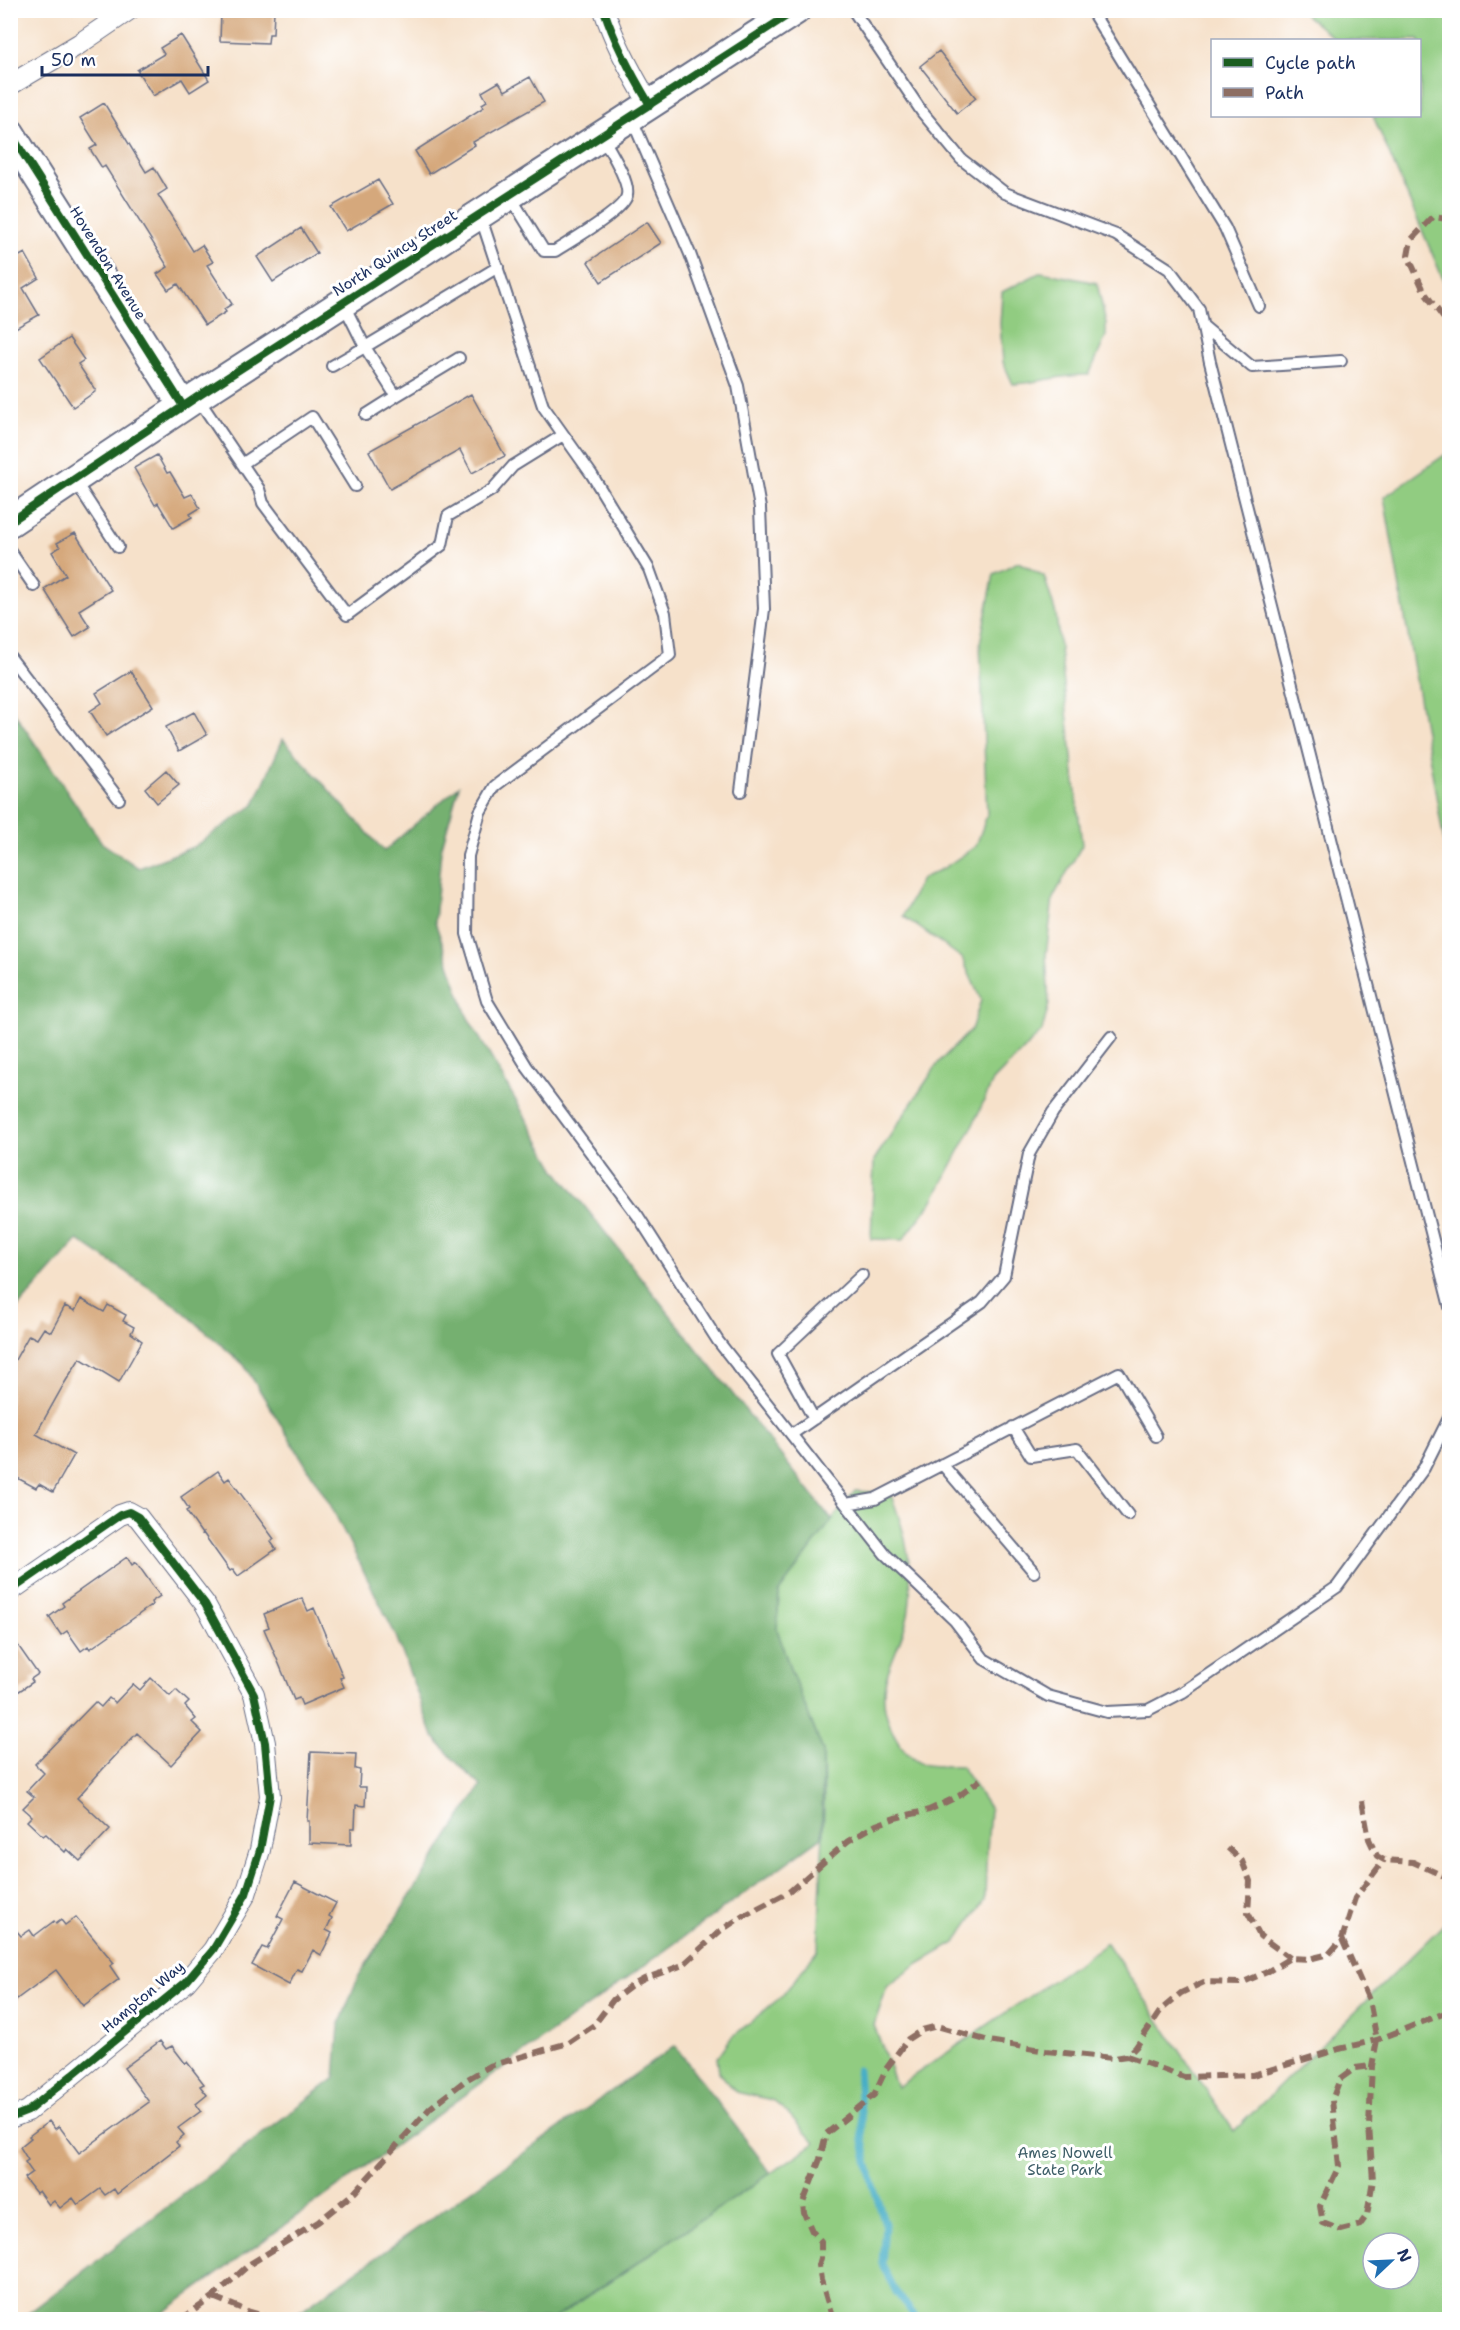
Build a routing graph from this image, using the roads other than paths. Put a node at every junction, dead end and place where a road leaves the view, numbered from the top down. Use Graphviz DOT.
graph roads {
  1 [pos="129,10"];
  2 [pos="604,10"];
  3 [pos="796,10"];
  4 [pos="853,10"];
  5 [pos="1091,10"];
  6 [pos="10,85"];
  7 [pos="640,111"];
  8 [pos="10,134"];
  9 [pos="602,136"];
  10 [pos="509,195"];
  11 [pos="479,215"];
  12 [pos="498,267"];
  13 [pos="343,303"];
  14 [pos="1259,306"];
  15 [pos="1202,325"];
  16 [pos="365,347"];
  17 [pos="459,358"];
  18 [pos="1341,361"];
  19 [pos="332,366"];
  20 [pos="396,396"];
  21 [pos="190,402"];
  22 [pos="366,415"];
  23 [pos="563,435"];
  24 [pos="242,464"];
  25 [pos="73,478"];
  26 [pos="355,486"];
  27 [pos="10,522"];
  28 [pos="118,547"];
  29 [pos="10,551"];
  30 [pos="34,586"];
  31 [pos="10,657"];
  32 [pos="741,791"];
  33 [pos="118,799"];
  34 [pos="1111,1037"];
  35 [pos="862,1275"];
  36 [pos="1449,1307"];
  37 [pos="1449,1416"];
  38 [pos="814,1419"];
  39 [pos="1013,1427"];
  40 [pos="792,1434"];
  41 [pos="1156,1436"];
  42 [pos="942,1464"];
  43 [pos="846,1504"];
  44 [pos="1128,1515"];
  45 [pos="1035,1572"];
  46 [pos="10,1591"];
  47 [pos="10,2118"];
  1 -- 6 [label="street"];
  2 -- 7 [label="street"];
  3 -- 7 [label="main road, North Quincy Street"];
  4 -- 15 [label="lane"];
  5 -- 14 [label="lane"];
  7 -- 9 [label="main road, North Quincy Street"];
  7 -- 32 [label="lane"];
  8 -- 21 [label="main road, Hovendon Avenue"];
  9 -- 10 [label="main road, North Quincy Street"];
  9 -- 10 [label="lane"];
  10 -- 11 [label="main road, North Quincy Street"];
  11 -- 12 [label="lane"];
  11 -- 13 [label="main road, North Quincy Street"];
  12 -- 16 [label="lane"];
  12 -- 23 [label="lane"];
  13 -- 16 [label="lane"];
  13 -- 21 [label="main road, North Quincy Street"];
  15 -- 18 [label="lane"];
  15 -- 36 [label="lane"];
  16 -- 19 [label="lane"];
  16 -- 20 [label="lane"];
  17 -- 20 [label="lane"];
  20 -- 22 [label="lane"];
  21 -- 24 [label="lane"];
  21 -- 25 [label="main road, North Quincy Street"];
  23 -- 24 [label="lane"];
  23 -- 40 [label="lane"];
  24 -- 26 [label="lane"];
  25 -- 27 [label="main road, North Quincy Street"];
  25 -- 28 [label="lane"];
  29 -- 30 [label="lane"];
  31 -- 33 [label="lane"];
  34 -- 38 [label="lane"];
  35 -- 38 [label="lane"];
  37 -- 43 [label="lane"];
  38 -- 40 [label="lane"];
  39 -- 41 [label="lane"];
  39 -- 42 [label="lane"];
  39 -- 44 [label="lane"];
  40 -- 43 [label="lane"];
  42 -- 43 [label="lane"];
  42 -- 45 [label="lane"];
  46 -- 47 [label="street, Hampton Way"];
}
